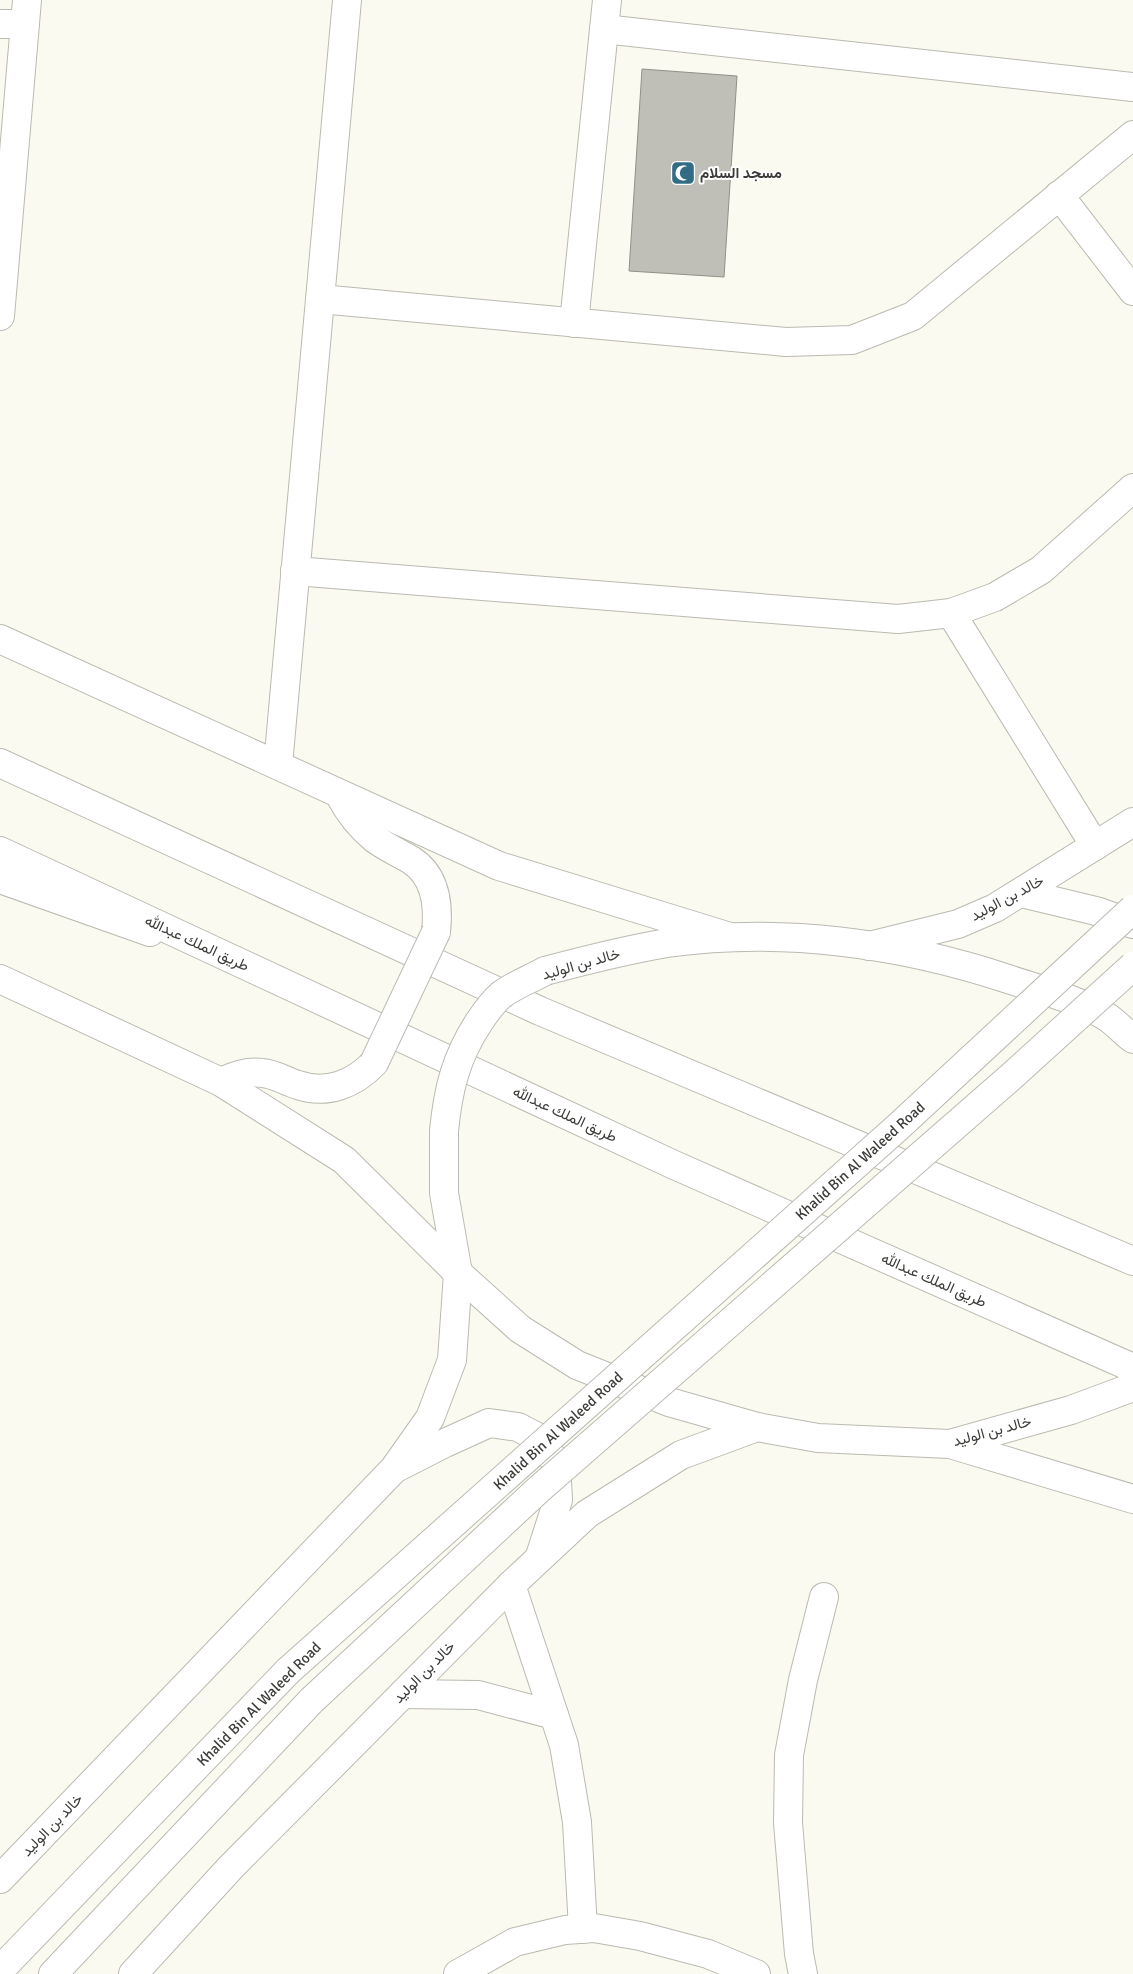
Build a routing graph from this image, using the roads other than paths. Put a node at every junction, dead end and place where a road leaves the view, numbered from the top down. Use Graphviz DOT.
graph roads {
  1 [pos="347,0"];
  2 [pos="607,0"];
  3 [pos="17,16"];
  4 [pos="604,29"];
  5 [pos="1133,87"];
  6 [pos="1133,135"];
  7 [pos="1059,195"];
  8 [pos="1133,291"];
  9 [pos="320,299"];
  10 [pos="0,316"];
  11 [pos="574,323"];
  12 [pos="1133,488"];
  13 [pos="295,571"];
  14 [pos="951,613"];
  15 [pos="0,639"];
  16 [pos="0,763"];
  17 [pos="278,765"];
  18 [pos="339,794"];
  19 [pos="1133,822"];
  20 [pos="1094,846"];
  21 [pos="0,851"];
  22 [pos="0,880"];
  23 [pos="1021,893"];
  24 [pos="1133,909"];
  25 [pos="1133,924"];
  26 [pos="731,938"];
  27 [pos="869,946"];
  28 [pos="246,966"];
  29 [pos="1133,966"];
  30 [pos="0,979"];
  31 [pos="1133,1039"];
  32 [pos="221,1082"];
  33 [pos="1133,1261"];
  34 [pos="458,1273"];
  35 [pos="1133,1368"];
  36 [pos="1133,1387"];
  37 [pos="757,1427"];
  38 [pos="950,1444"];
  39 [pos="394,1469"];
  40 [pos="1133,1499"];
  41 [pos="538,1560"];
  42 [pos="511,1585"];
  43 [pos="824,1597"];
  44 [pos="403,1694"];
  45 [pos="554,1715"];
  46 [pos="0,1879"];
  47 [pos="583,1929"];
  48 [pos="0,1970"];
  49 [pos="53,1974"];
  50 [pos="134,1974"];
  51 [pos="458,1974"];
  52 [pos="756,1974"];
  53 [pos="803,1974"];
  1 -- 9 [label="main road"];
  2 -- 4 [label="main road"];
  3 -- 10 [label="main road"];
  4 -- 5 [label="main road"];
  4 -- 11 [label="main road"];
  6 -- 7 [label="main road"];
  7 -- 8 [label="main road"];
  7 -- 11 [label="main road"];
  9 -- 11 [label="main road"];
  9 -- 13 [label="main road"];
  12 -- 14 [label="main road"];
  13 -- 14 [label="main road"];
  13 -- 17 [label="main road"];
  14 -- 20 [label="main road"];
  15 -- 17 [label="main road"];
  16 -- 33 [label="main road"];
  17 -- 18 [label="main road"];
  18 -- 26 [label="main road"];
  18 -- 32 [label="main road, bridge"];
  19 -- 20 [label="main road, خالد بن الوليد"];
  20 -- 23 [label="main road, خالد بن الوليد"];
  21 -- 28 [label="main road, طريق الملك عبدالله"];
  22 -- 28 [label="main road"];
  23 -- 25 [label="main road"];
  23 -- 27 [label="main road, خالد بن الوليد"];
  24 -- 48 [label="main road, Khalid Bin Al Waleed Road, bridge"];
  26 -- 27 [label="main road, خالد بن الوليد"];
  26 -- 34 [label="main road, خالد بن الوليد, bridge"];
  27 -- 31 [label="main road, خالد بن الوليد"];
  28 -- 35 [label="main road, طريق الملك عبدالله"];
  29 -- 49 [label="main road, Khalid Bin Al Waleed Road, bridge"];
  30 -- 32 [label="main road"];
  32 -- 34 [label="main road"];
  34 -- 37 [label="main road, خالد بن الوليد"];
  34 -- 39 [label="main road, خالد بن الوليد"];
  36 -- 38 [label="main road, خالد بن الوليد"];
  37 -- 38 [label="main road, خالد بن الوليد"];
  37 -- 41 [label="main road, خالد بن الوليد"];
  38 -- 40 [label="main road"];
  39 -- 41 [label="main road"];
  39 -- 46 [label="main road, خالد بن الوليد"];
  41 -- 42 [label="main road, خالد بن الوليد"];
  42 -- 44 [label="main road, خالد بن الوليد"];
  42 -- 45 [label="main road"];
  43 -- 53 [label="main road"];
  44 -- 45 [label="main road"];
  44 -- 50 [label="main road, خالد بن الوليد"];
  45 -- 47 [label="main road"];
  47 -- 51 [label="main road"];
  47 -- 52 [label="main road"];
}
